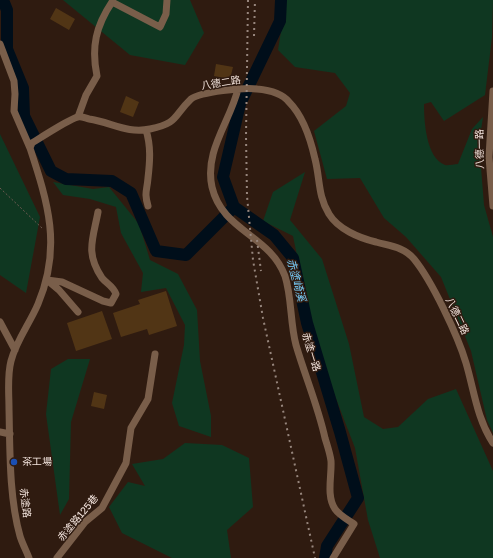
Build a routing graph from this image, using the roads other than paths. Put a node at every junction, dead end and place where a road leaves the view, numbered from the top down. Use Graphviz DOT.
graph roads {
  1 [pos="167,0"];
  2 [pos="0,44"];
  3 [pos="238,89"];
  4 [pos="493,91"];
  5 [pos="78,117"];
  6 [pos="146,130"];
  7 [pos="31,146"];
  8 [pos="148,206"];
  9 [pos="493,206"];
  10 [pos="98,212"];
  11 [pos="47,280"];
  12 [pos="78,312"];
  13 [pos="0,322"];
  14 [pos="15,350"];
  15 [pos="155,354"];
  16 [pos="0,432"];
  17 [pos="10,434"];
  18 [pos="493,443"];
  19 [pos="29,558"];
  20 [pos="57,558"];
  21 [pos="333,558"];
  1 -- 5 [label="street"];
  2 -- 7 [label="street"];
  3 -- 6 [label="street, 八德二路"];
  3 -- 18 [label="street, 八德二路"];
  3 -- 21 [label="street, 赤塗一路"];
  4 -- 9 [label="street, 八德一路"];
  5 -- 6 [label="street, 八德二路"];
  5 -- 7 [label="street"];
  6 -- 8 [label="street"];
  7 -- 11 [label="street"];
  10 -- 11 [label="street"];
  11 -- 12 [label="street"];
  11 -- 14 [label="street"];
  13 -- 14 [label="street"];
  14 -- 17 [label="street"];
  15 -- 20 [label="street, 赤塗路125巷"];
  16 -- 17 [label="street"];
  17 -- 19 [label="street, 赤塗路"];
}
